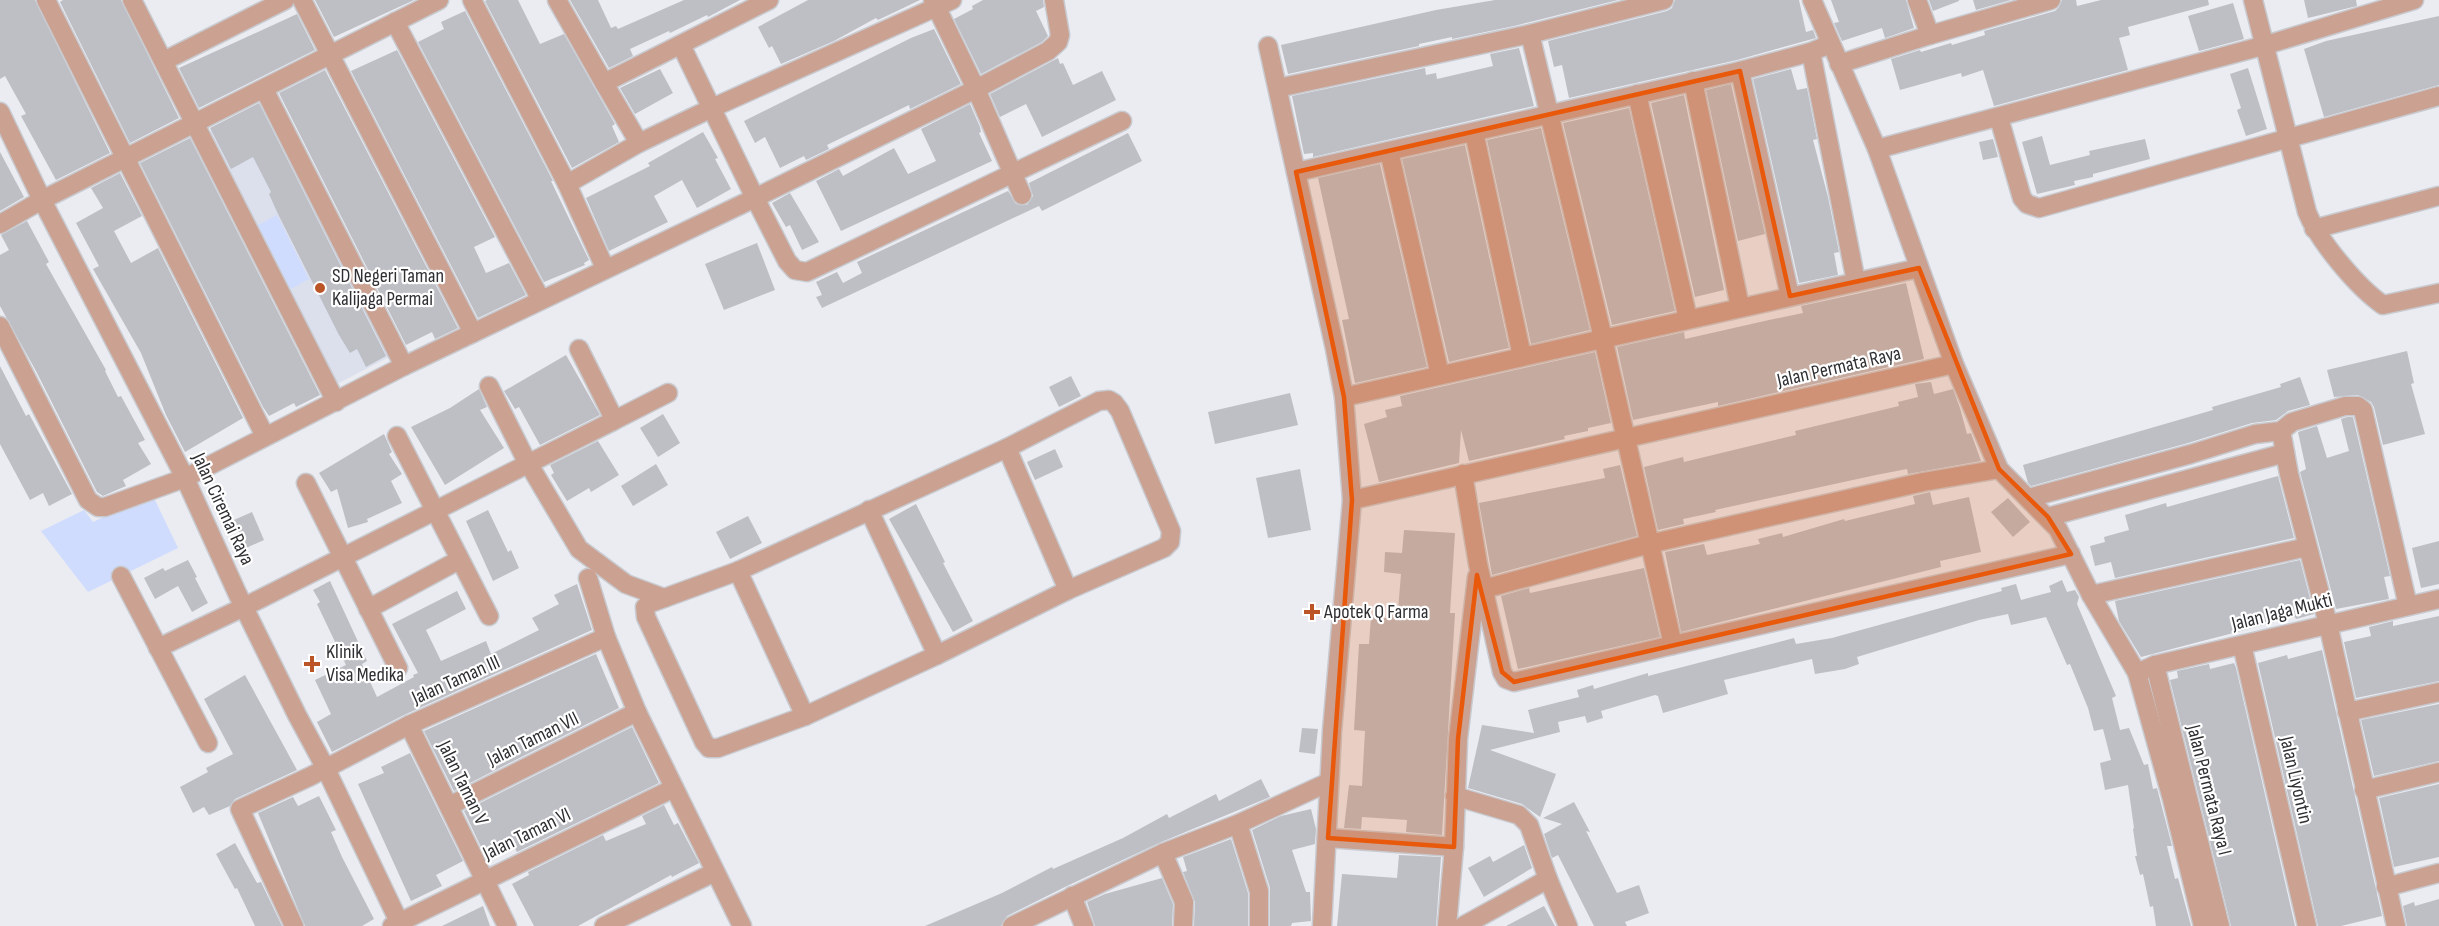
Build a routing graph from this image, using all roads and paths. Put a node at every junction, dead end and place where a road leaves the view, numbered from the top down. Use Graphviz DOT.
graph roads {
  1 [pos="46,0"];
  2 [pos="132,0"];
  3 [pos="285,0"];
  4 [pos="302,0"];
  5 [pos="439,0"];
  6 [pos="472,0"];
  7 [pos="557,0"];
  8 [pos="769,0"];
  9 [pos="1054,0"];
  10 [pos="1664,0"];
  11 [pos="1812,0"];
  12 [pos="1917,0"];
  13 [pos="2050,0"];
  14 [pos="2253,0"];
  15 [pos="2414,0"];
  16 [pos="941,3"];
  17 [pos="395,22"];
  18 [pos="1530,34"];
  19 [pos="1930,35"];
  20 [pos="1830,44"];
  21 [pos="681,45"];
  22 [pos="2266,45"];
  23 [pos="1268,46"];
  24 [pos="1811,52"];
  25 [pos="329,54"];
  26 [pos="164,61"];
  27 [pos="1839,64"];
  28 [pos="1740,71"];
  29 [pos="1693,81"];
  30 [pos="604,82"];
  31 [pos="1278,88"];
  32 [pos="264,89"];
  33 [pos="976,89"];
  34 [pos="1637,94"];
  35 [pos="2439,96"];
  36 [pos="712,108"];
  37 [pos="0,112"];
  38 [pos="1549,115"];
  39 [pos="1999,118"];
  40 [pos="1122,121"];
  41 [pos="195,123"];
  42 [pos="1474,132"];
  43 [pos="2289,137"];
  44 [pos="639,143"];
  45 [pos="1877,149"];
  46 [pos="1389,151"];
  47 [pos="126,159"];
  48 [pos="1296,172"];
  49 [pos="1013,173"];
  50 [pos="567,184"];
  51 [pos="1022,195"];
  52 [pos="2439,196"];
  53 [pos="755,198"];
  54 [pos="42,200"];
  55 [pos="0,224"];
  56 [pos="2314,229"];
  57 [pos="605,268"];
  58 [pos="1919,268"];
  59 [pos="1856,282"];
  60 [pos="2439,293"];
  61 [pos="1790,296"];
  62 [pos="541,300"];
  63 [pos="1740,307"];
  64 [pos="1688,319"];
  65 [pos="0,326"];
  66 [pos="473,333"];
  67 [pos="1603,338"];
  68 [pos="579,349"];
  69 [pos="1522,356"];
  70 [pos="1954,364"];
  71 [pos="404,366"];
  72 [pos="1440,375"];
  73 [pos="489,386"];
  74 [pos="668,393"];
  75 [pos="1344,397"];
  76 [pos="336,402"];
  77 [pos="613,421"];
  78 [pos="2281,431"];
  79 [pos="266,436"];
  80 [pos="398,436"];
  81 [pos="1625,438"];
  82 [pos="1007,448"];
  83 [pos="2285,453"];
  84 [pos="529,465"];
  85 [pos="1999,469"];
  86 [pos="1463,474"];
  87 [pos="185,478"];
  88 [pos="306,483"];
  89 [pos="2029,498"];
  90 [pos="1352,500"];
  91 [pos="434,506"];
  92 [pos="870,510"];
  93 [pos="2048,517"];
  94 [pos="1649,544"];
  95 [pos="2307,547"];
  96 [pos="2071,554"];
  97 [pos="342,558"];
  98 [pos="459,560"];
  99 [pos="1478,564"];
  100 [pos="738,571"];
  101 [pos="120,576"];
  102 [pos="588,578"];
  103 [pos="1068,590"];
  104 [pos="1484,590"];
  105 [pos="2091,595"];
  106 [pos="664,598"];
  107 [pos="2439,599"];
  108 [pos="2408,606"];
  109 [pos="244,607"];
  110 [pos="368,609"];
  111 [pos="489,616"];
  112 [pos="2328,624"];
  113 [pos="606,637"];
  114 [pos="1673,645"];
  115 [pos="2242,645"];
  116 [pos="158,648"];
  117 [pos="937,655"];
  118 [pos="2155,665"];
  119 [pos="398,668"];
  120 [pos="2137,673"];
  121 [pos="2439,692"];
  122 [pos="638,712"];
  123 [pos="2347,712"];
  124 [pos="805,716"];
  125 [pos="409,725"];
  126 [pos="208,743"];
  127 [pos="325,767"];
  128 [pos="2439,772"];
  129 [pos="1329,782"];
  130 [pos="674,788"];
  131 [pos="2364,790"];
  132 [pos="1455,796"];
  133 [pos="449,806"];
  134 [pos="1238,824"];
  135 [pos="1328,838"];
  136 [pos="1454,847"];
  137 [pos="1163,853"];
  138 [pos="715,872"];
  139 [pos="2439,873"];
  140 [pos="1548,879"];
  141 [pos="484,880"];
  142 [pos="2386,887"];
  143 [pos="1072,896"];
  144 [pos="397,925"];
  145 [pos="2391,925"];
  146 [pos="294,926"];
  147 [pos="507,926"];
  148 [pos="604,926"];
  149 [pos="742,926"];
  150 [pos="1012,926"];
  151 [pos="1084,926"];
  152 [pos="1183,926"];
  153 [pos="1259,926"];
  154 [pos="1322,926"];
  155 [pos="1447,926"];
  156 [pos="1463,926"];
  157 [pos="1568,926"];
  158 [pos="2203,926"];
  159 [pos="2220,926"];
  160 [pos="2307,926"];
  1 -- 47 [label="street"];
  2 -- 26 [label="street"];
  3 -- 26 [label="street"];
  4 -- 25 [label="street"];
  5 -- 17 [label="street"];
  6 -- 50 [label="street"];
  7 -- 30 [label="street"];
  8 -- 21 [label="street"];
  9 -- 33 [label="street"];
  10 -- 18 [label="street"];
  11 -- 20 [label="street"];
  12 -- 19 [label="street"];
  13 -- 19 [label="street"];
  14 -- 22 [label="street"];
  15 -- 22 [label="street"];
  16 -- 33 [label="street"];
  16 -- 36 [label="street"];
  17 -- 25 [label="street"];
  17 -- 62 [label="street"];
  18 -- 31 [label="street"];
  18 -- 38 [label="street"];
  19 -- 27 [label="street"];
  20 -- 24 [label="street"];
  20 -- 27 [label="street"];
  21 -- 30 [label="street"];
  21 -- 36 [label="street"];
  22 -- 39 [label="street"];
  22 -- 43 [label="street"];
  23 -- 31 [label="street"];
  24 -- 28 [label="street"];
  24 -- 59 [label="street"];
  25 -- 32 [label="street"];
  25 -- 66 [label="street"];
  26 -- 41 [label="street"];
  27 -- 45 [label="street"];
  28 -- 29 [label="street"];
  28 -- 61 [label="street"];
  29 -- 34 [label="street"];
  29 -- 63 [label="street"];
  30 -- 44 [label="street"];
  31 -- 48 [label="street"];
  32 -- 41 [label="street"];
  32 -- 71 [label="street"];
  33 -- 49 [label="street"];
  33 -- 53 [label="street"];
  34 -- 38 [label="street"];
  34 -- 64 [label="street"];
  35 -- 43 [label="street"];
  36 -- 44 [label="street"];
  36 -- 53 [label="street"];
  37 -- 54 [label="street, Jalan Ciremai Raya"];
  38 -- 42 [label="street"];
  38 -- 67 [label="street"];
  39 -- 43 [label="street"];
  39 -- 45 [label="street"];
  40 -- 49 [label="street"];
  41 -- 47 [label="street"];
  41 -- 76 [label="street"];
  42 -- 46 [label="street"];
  42 -- 69 [label="street"];
  43 -- 56 [label="street"];
  44 -- 50 [label="street"];
  45 -- 58 [label="street"];
  46 -- 48 [label="street"];
  46 -- 72 [label="street"];
  47 -- 54 [label="street"];
  47 -- 79 [label="street"];
  48 -- 75 [label="street"];
  49 -- 51 [label="street"];
  49 -- 53 [label="street"];
  50 -- 57 [label="street"];
  52 -- 56 [label="street"];
  53 -- 57 [label="street"];
  54 -- 55 [label="street"];
  54 -- 87 [label="street, Jalan Ciremai Raya"];
  56 -- 60 [label="street"];
  57 -- 62 [label="street"];
  58 -- 59 [label="street"];
  58 -- 70 [label="street"];
  59 -- 61 [label="street"];
  61 -- 63 [label="street"];
  62 -- 66 [label="street"];
  63 -- 64 [label="street"];
  64 -- 67 [label="street"];
  65 -- 87 [label="street"];
  66 -- 71 [label="street"];
  67 -- 69 [label="street"];
  67 -- 81 [label="street"];
  68 -- 77 [label="street"];
  69 -- 72 [label="street"];
  70 -- 81 [label="street, Jalan Permata Raya"];
  70 -- 85 [label="street"];
  71 -- 76 [label="street"];
  72 -- 75 [label="street"];
  73 -- 84 [label="street"];
  74 -- 77 [label="street"];
  75 -- 90 [label="street"];
  76 -- 79 [label="street"];
  77 -- 84 [label="street"];
  78 -- 83 [label="street"];
  78 -- 89 [label="street"];
  78 -- 108 [label="street"];
  79 -- 87 [label="street"];
  80 -- 91 [label="street"];
  81 -- 86 [label="street, Jalan Permata Raya"];
  81 -- 94 [label="street"];
  82 -- 92 [label="street"];
  82 -- 103 [label="street"];
  82 -- 103 [label="street"];
  83 -- 93 [label="street"];
  83 -- 95 [label="street"];
  84 -- 91 [label="street"];
  84 -- 106 [label="street"];
  85 -- 89 [label="street, Jalan Permata Raya I"];
  85 -- 94 [label="street"];
  86 -- 90 [label="street, Jalan Permata Raya"];
  86 -- 99 [label="street"];
  87 -- 109 [label="street, Jalan Ciremai Raya"];
  88 -- 97 [label="street"];
  89 -- 93 [label="street, Jalan Permata Raya I"];
  90 -- 129 [label="street"];
  91 -- 97 [label="street"];
  91 -- 98 [label="street"];
  92 -- 100 [label="street"];
  92 -- 117 [label="street"];
  93 -- 96 [label="street, Jalan Permata Raya I"];
  94 -- 104 [label="street"];
  94 -- 114 [label="street"];
  95 -- 105 [label="street"];
  95 -- 112 [label="street"];
  96 -- 105 [label="street, Jalan Permata Raya I"];
  96 -- 114 [label="street"];
  97 -- 109 [label="street"];
  97 -- 110 [label="street"];
  98 -- 110 [label="street"];
  98 -- 111 [label="street"];
  99 -- 104 [label="street"];
  99 -- 132 [label="street"];
  100 -- 106 [label="street"];
  100 -- 124 [label="street"];
  101 -- 116 [label="street"];
  102 -- 113 [label="street"];
  103 -- 117 [label="street"];
  104 -- 114 [label="street"];
  105 -- 120 [label="street, Jalan Permata Raya I"];
  106 -- 124 [label="street"];
  107 -- 108 [label="street, Jalan Jaga Mukti"];
  108 -- 112 [label="street, Jalan Jaga Mukti"];
  109 -- 116 [label="street"];
  109 -- 127 [label="street, Jalan Ciremai Raya"];
  110 -- 119 [label="street"];
  112 -- 115 [label="street, Jalan Jaga Mukti"];
  112 -- 123 [label="street"];
  113 -- 122 [label="street"];
  113 -- 125 [label="street, Jalan Taman III"];
  115 -- 118 [label="street, Jalan Jaga Mukti"];
  115 -- 160 [label="street, Jalan Liyontin"];
  116 -- 126 [label="street"];
  117 -- 124 [label="street"];
  118 -- 120 [label="street, Jalan Jaga Mukti"];
  118 -- 159 [label="street, Jalan Permata Raya I"];
  120 -- 158 [label="street, Jalan Permata Raya I"];
  121 -- 123 [label="street"];
  122 -- 130 [label="street"];
  122 -- 133 [label="street, Jalan Taman VII"];
  123 -- 131 [label="street"];
  125 -- 127 [label="street, Jalan Taman III"];
  125 -- 133 [label="street, Jalan Taman V"];
  127 -- 144 [label="street, Jalan Ciremai Raya"];
  127 -- 146 [label="street, Jalan Taman III"];
  128 -- 131 [label="street"];
  129 -- 134 [label="street"];
  129 -- 135 [label="street"];
  130 -- 138 [label="street"];
  130 -- 141 [label="street, Jalan Taman VI"];
  131 -- 142 [label="street"];
  132 -- 136 [label="street"];
  132 -- 140 [label="street"];
  133 -- 141 [label="street, Jalan Taman V"];
  134 -- 137 [label="street"];
  134 -- 153 [label="street"];
  135 -- 136 [label="street"];
  135 -- 154 [label="street"];
  136 -- 155 [label="street"];
  137 -- 143 [label="street"];
  137 -- 152 [label="street"];
  138 -- 148 [label="street"];
  138 -- 149 [label="street"];
  139 -- 142 [label="street"];
  140 -- 156 [label="street"];
  140 -- 157 [label="street"];
  141 -- 144 [label="street, Jalan Taman VI"];
  141 -- 147 [label="street, Jalan Taman V"];
  142 -- 145 [label="street"];
  143 -- 150 [label="street"];
  143 -- 151 [label="street"];
}
